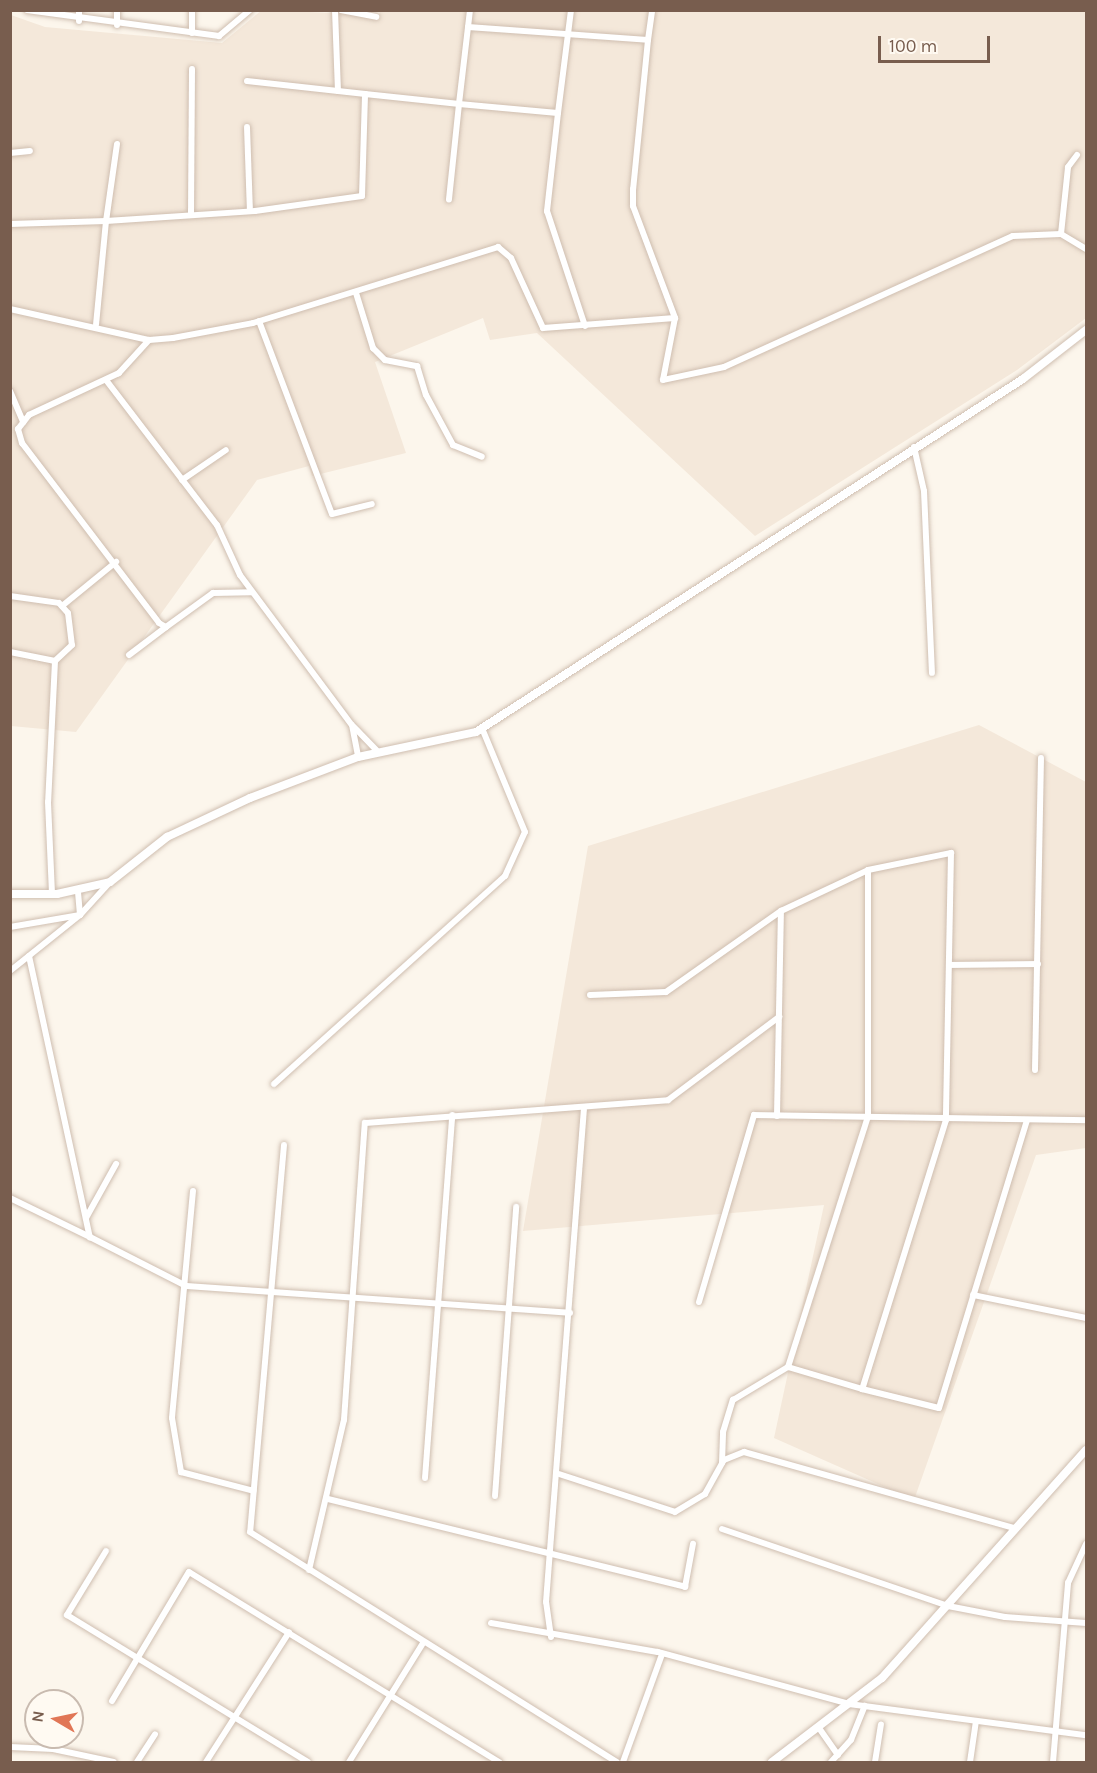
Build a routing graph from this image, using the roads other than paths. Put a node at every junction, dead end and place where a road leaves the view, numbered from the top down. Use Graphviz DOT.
graph roads {
  1 [pos="27,10"];
  2 [pos="79,10"];
  3 [pos="117,10"];
  4 [pos="192,10"];
  5 [pos="250,10"];
  6 [pos="335,10"];
  7 [pos="341,10"];
  8 [pos="470,10"];
  9 [pos="571,10"];
  10 [pos="652,10"];
  11 [pos="376,17"];
  12 [pos="79,21"];
  13 [pos="117,25"];
  14 [pos="468,27"];
  15 [pos="192,33"];
  16 [pos="567,37"];
  17 [pos="648,40"];
  18 [pos="192,69"];
  19 [pos="247,81"];
  20 [pos="338,91"];
  21 [pos="365,94"];
  22 [pos="459,104"];
  23 [pos="558,113"];
  24 [pos="247,127"];
  25 [pos="117,144"];
  26 [pos="30,151"];
  27 [pos="10,153"];
  28 [pos="1077,155"];
  29 [pos="449,199"];
  30 [pos="250,211"];
  31 [pos="190,213"];
  32 [pos="106,221"];
  33 [pos="10,224"];
  34 [pos="1061,234"];
  35 [pos="1086,249"];
  36 [pos="356,293"];
  37 [pos="10,309"];
  38 [pos="675,318"];
  39 [pos="259,321"];
  40 [pos="96,325"];
  41 [pos="585,326"];
  42 [pos="1086,330"];
  43 [pos="149,340"];
  44 [pos="106,380"];
  45 [pos="10,391"];
  46 [pos="23,422"];
  47 [pos="914,447"];
  48 [pos="226,450"];
  49 [pos="482,457"];
  50 [pos="182,480"];
  51 [pos="372,504"];
  52 [pos="116,562"];
  53 [pos="252,592"];
  54 [pos="10,596"];
  55 [pos="62,606"];
  56 [pos="166,627"];
  57 [pos="10,652"];
  58 [pos="129,656"];
  59 [pos="55,661"];
  60 [pos="932,673"];
  61 [pos="352,725"];
  62 [pos="482,729"];
  63 [pos="378,752"];
  64 [pos="358,757"];
  65 [pos="1041,758"];
  66 [pos="868,870"];
  67 [pos="110,882"];
  68 [pos="78,892"];
  69 [pos="10,894"];
  70 [pos="52,895"];
  71 [pos="781,911"];
  72 [pos="80,915"];
  73 [pos="10,927"];
  74 [pos="29,956"];
  75 [pos="1038,964"];
  76 [pos="949,965"];
  77 [pos="10,971"];
  78 [pos="590,995"];
  79 [pos="779,1017"];
  80 [pos="1035,1070"];
  81 [pos="274,1084"];
  82 [pos="584,1109"];
  83 [pos="452,1115"];
  84 [pos="777,1116"];
  85 [pos="868,1116"];
  86 [pos="946,1120"];
  87 [pos="1027,1120"];
  88 [pos="1086,1120"];
  89 [pos="284,1145"];
  90 [pos="116,1164"];
  91 [pos="193,1191"];
  92 [pos="10,1198"];
  93 [pos="516,1207"];
  94 [pos="86,1219"];
  95 [pos="90,1237"];
  96 [pos="186,1286"];
  97 [pos="273,1292"];
  98 [pos="973,1295"];
  99 [pos="354,1298"];
  100 [pos="699,1302"];
  101 [pos="437,1304"];
  102 [pos="510,1309"];
  103 [pos="570,1313"];
  104 [pos="1086,1318"];
  105 [pos="788,1367"];
  106 [pos="862,1389"];
  107 [pos="1086,1450"];
  108 [pos="722,1463"];
  109 [pos="559,1474"];
  110 [pos="426,1478"];
  111 [pos="254,1491"];
  112 [pos="495,1496"];
  113 [pos="328,1499"];
  114 [pos="1014,1528"];
  115 [pos="722,1529"];
  116 [pos="693,1544"];
  117 [pos="1086,1544"];
  118 [pos="106,1551"];
  119 [pos="553,1557"];
  120 [pos="309,1570"];
  121 [pos="948,1606"];
  122 [pos="1064,1620"];
  123 [pos="492,1623"];
  124 [pos="1086,1623"];
  125 [pos="289,1632"];
  126 [pos="551,1637"];
  127 [pos="423,1643"];
  128 [pos="662,1654"];
  129 [pos="139,1657"];
  130 [pos="392,1693"];
  131 [pos="112,1701"];
  132 [pos="849,1704"];
  133 [pos="865,1706"];
  134 [pos="235,1717"];
  135 [pos="976,1721"];
  136 [pos="880,1724"];
  137 [pos="819,1728"];
  138 [pos="1053,1731"];
  139 [pos="155,1734"];
  140 [pos="1086,1735"];
  141 [pos="10,1747"];
  142 [pos="838,1755"];
  143 [pos="114,1762"];
  144 [pos="136,1762"];
  145 [pos="206,1762"];
  146 [pos="308,1762"];
  147 [pos="349,1762"];
  148 [pos="498,1762"];
  149 [pos="617,1762"];
  150 [pos="623,1762"];
  151 [pos="772,1762"];
  152 [pos="831,1762"];
  153 [pos="875,1762"];
  154 [pos="970,1762"];
  155 [pos="1053,1762"];
  1 -- 12 [label="street"];
  2 -- 12 [label="street"];
  3 -- 13 [label="street"];
  4 -- 15 [label="street"];
  5 -- 15 [label="street"];
  6 -- 20 [label="street"];
  7 -- 11 [label="street"];
  8 -- 14 [label="street"];
  9 -- 16 [label="street"];
  10 -- 17 [label="street"];
  12 -- 13 [label="street"];
  13 -- 15 [label="street"];
  14 -- 16 [label="street"];
  14 -- 22 [label="street"];
  16 -- 17 [label="street"];
  16 -- 23 [label="street"];
  17 -- 38 [label="street"];
  18 -- 31 [label="street"];
  19 -- 20 [label="street"];
  20 -- 21 [label="street"];
  21 -- 22 [label="street"];
  21 -- 30 [label="street"];
  22 -- 23 [label="street"];
  22 -- 29 [label="street"];
  23 -- 41 [label="street"];
  24 -- 30 [label="street"];
  25 -- 32 [label="street"];
  26 -- 27 [label="street"];
  28 -- 34 [label="street"];
  30 -- 31 [label="street"];
  31 -- 32 [label="street"];
  32 -- 33 [label="street"];
  32 -- 40 [label="street"];
  34 -- 35 [label="street"];
  34 -- 38 [label="street"];
  36 -- 39 [label="street"];
  36 -- 41 [label="street"];
  36 -- 49 [label="street"];
  37 -- 40 [label="street"];
  38 -- 41 [label="street"];
  39 -- 43 [label="street"];
  39 -- 51 [label="street"];
  40 -- 43 [label="street"];
  42 -- 47 [label="street"];
  43 -- 44 [label="street"];
  44 -- 46 [label="street"];
  44 -- 50 [label="street"];
  45 -- 46 [label="street"];
  46 -- 52 [label="street"];
  47 -- 60 [label="street"];
  47 -- 62 [label="street"];
  48 -- 50 [label="street"];
  50 -- 53 [label="street"];
  52 -- 55 [label="street"];
  52 -- 56 [label="street"];
  53 -- 56 [label="street"];
  53 -- 61 [label="street"];
  54 -- 55 [label="street"];
  55 -- 59 [label="street"];
  56 -- 58 [label="street"];
  57 -- 59 [label="street"];
  59 -- 70 [label="street"];
  61 -- 63 [label="street"];
  61 -- 64 [label="street"];
  62 -- 63 [label="street"];
  62 -- 81 [label="street"];
  63 -- 64 [label="street"];
  64 -- 67 [label="street"];
  65 -- 75 [label="street"];
  66 -- 71 [label="street"];
  66 -- 76 [label="street"];
  66 -- 85 [label="street"];
  67 -- 68 [label="street"];
  67 -- 72 [label="street"];
  68 -- 70 [label="street"];
  68 -- 72 [label="street"];
  69 -- 70 [label="street"];
  71 -- 78 [label="street"];
  71 -- 79 [label="street"];
  72 -- 73 [label="street"];
  72 -- 74 [label="street"];
  74 -- 77 [label="street"];
  74 -- 94 [label="street"];
  75 -- 76 [label="street"];
  75 -- 80 [label="street"];
  76 -- 86 [label="street"];
  79 -- 82 [label="street"];
  79 -- 84 [label="street"];
  82 -- 83 [label="street"];
  82 -- 103 [label="street"];
  83 -- 99 [label="street"];
  83 -- 101 [label="street"];
  84 -- 85 [label="street"];
  84 -- 100 [label="street"];
  85 -- 86 [label="street"];
  85 -- 105 [label="street"];
  86 -- 87 [label="street"];
  86 -- 106 [label="street"];
  87 -- 88 [label="street"];
  87 -- 98 [label="street"];
  89 -- 97 [label="street"];
  90 -- 94 [label="street"];
  91 -- 96 [label="street"];
  92 -- 95 [label="street"];
  93 -- 102 [label="street"];
  94 -- 95 [label="street"];
  95 -- 96 [label="street"];
  96 -- 97 [label="street"];
  96 -- 111 [label="street"];
  97 -- 99 [label="street"];
  97 -- 111 [label="street"];
  98 -- 104 [label="street"];
  98 -- 106 [label="street"];
  99 -- 101 [label="street"];
  99 -- 113 [label="street"];
  101 -- 102 [label="street"];
  101 -- 110 [label="street"];
  102 -- 103 [label="street"];
  102 -- 112 [label="street"];
  103 -- 109 [label="street"];
  105 -- 106 [label="street"];
  105 -- 108 [label="street"];
  107 -- 114 [label="street"];
  108 -- 109 [label="street"];
  108 -- 114 [label="street"];
  109 -- 119 [label="street"];
  111 -- 120 [label="street"];
  113 -- 119 [label="street"];
  113 -- 120 [label="street"];
  114 -- 121 [label="street"];
  115 -- 121 [label="street"];
  116 -- 119 [label="street"];
  117 -- 122 [label="street"];
  118 -- 129 [label="street"];
  119 -- 126 [label="street"];
  120 -- 127 [label="street"];
  121 -- 122 [label="street"];
  121 -- 132 [label="street"];
  122 -- 124 [label="street"];
  122 -- 138 [label="street"];
  123 -- 126 [label="street"];
  125 -- 129 [label="street"];
  125 -- 130 [label="street"];
  125 -- 134 [label="street"];
  126 -- 128 [label="street"];
  127 -- 130 [label="street"];
  127 -- 149 [label="street"];
  128 -- 132 [label="street"];
  128 -- 150 [label="street"];
  129 -- 131 [label="street"];
  129 -- 134 [label="street"];
  130 -- 147 [label="street"];
  130 -- 148 [label="street"];
  132 -- 133 [label="street"];
  132 -- 137 [label="street"];
  133 -- 135 [label="street"];
  133 -- 142 [label="street"];
  134 -- 145 [label="street"];
  134 -- 146 [label="street"];
  135 -- 138 [label="street"];
  135 -- 154 [label="street"];
  136 -- 153 [label="street"];
  137 -- 142 [label="street"];
  137 -- 151 [label="street"];
  138 -- 140 [label="street"];
  138 -- 155 [label="street"];
  139 -- 144 [label="street"];
  141 -- 143 [label="street"];
  142 -- 152 [label="street"];
}
